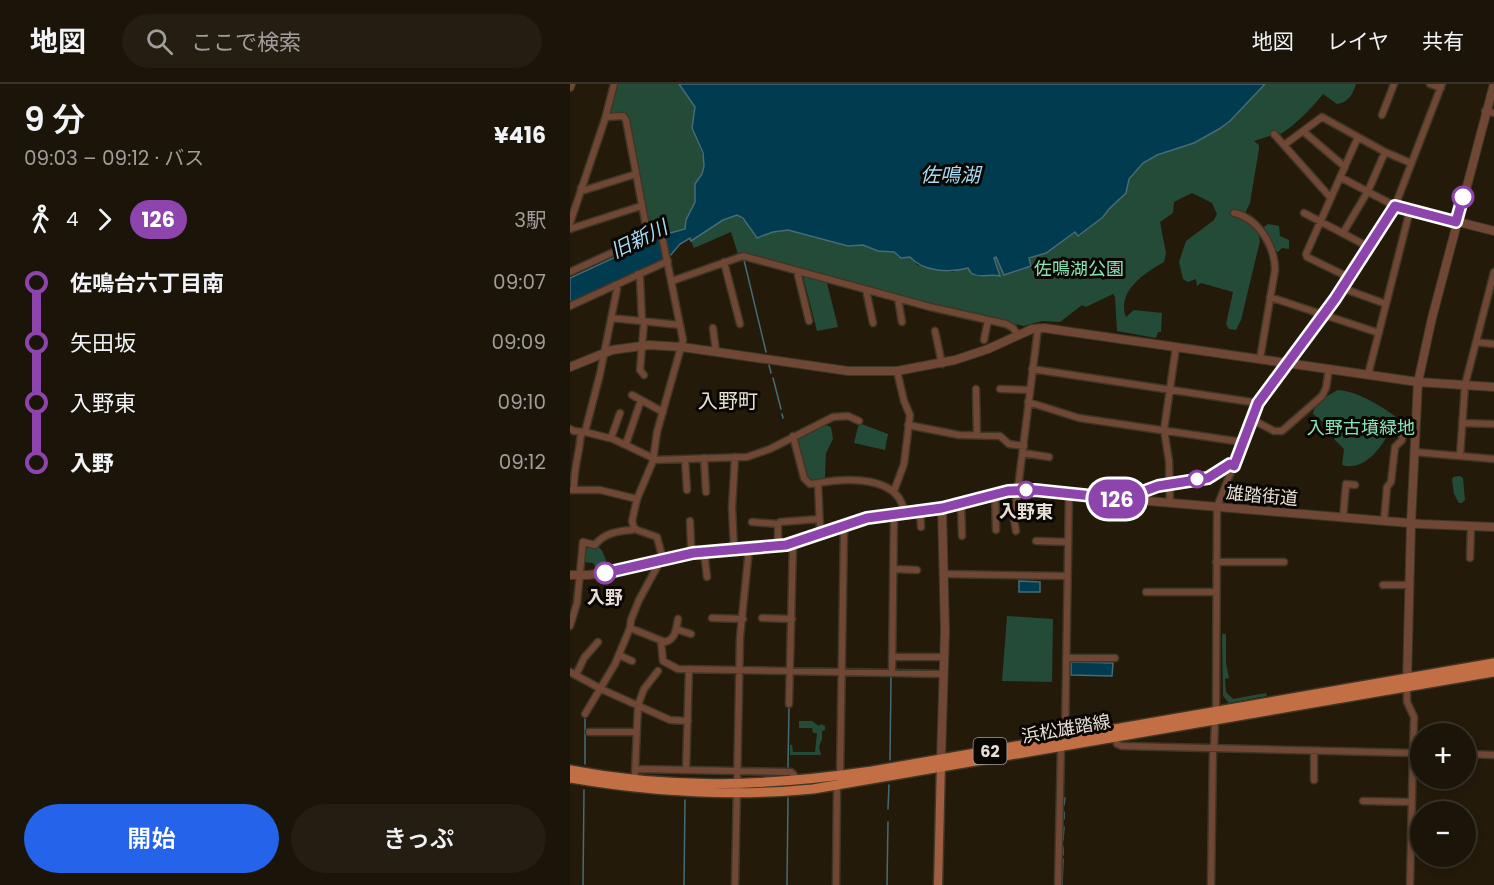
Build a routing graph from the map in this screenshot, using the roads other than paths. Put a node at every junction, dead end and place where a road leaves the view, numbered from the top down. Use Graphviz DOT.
graph roads {
  1 [pos="614,84"];
  2 [pos="1394,84"];
  3 [pos="1430,84"];
  4 [pos="1494,84"];
  5 [pos="1442,86"];
  6 [pos="1490,112"];
  7 [pos="1382,115"];
  8 [pos="606,117"];
  9 [pos="1304,132"];
  10 [pos="1274,134"];
  11 [pos="1358,136"];
  12 [pos="1284,145"];
  13 [pos="1384,152"];
  14 [pos="1412,163"];
  15 [pos="1344,167"];
  16 [pos="636,174"];
  17 [pos="1340,177"];
  18 [pos="581,188"];
  19 [pos="1368,191"];
  20 [pos="1330,197"];
  21 [pos="641,206"];
  22 [pos="1395,206"];
  23 [pos="1410,210"];
  24 [pos="1234,213"];
  25 [pos="1304,213"];
  26 [pos="1320,221"];
  27 [pos="1456,222"];
  28 [pos="570,223"];
  29 [pos="570,229"];
  30 [pos="1494,231"];
  31 [pos="1343,233"];
  32 [pos="648,237"];
  33 [pos="1369,247"];
  34 [pos="668,260"];
  35 [pos="724,262"];
  36 [pos="797,271"];
  37 [pos="570,272"];
  38 [pos="1494,272"];
  39 [pos="638,274"];
  40 [pos="1348,278"];
  41 [pos="672,281"];
  42 [pos="615,285"];
  43 [pos="1342,288"];
  44 [pos="866,290"];
  45 [pos="1270,297"];
  46 [pos="898,299"];
  47 [pos="1386,304"];
  48 [pos="570,306"];
  49 [pos="1323,315"];
  50 [pos="611,318"];
  51 [pos="987,320"];
  52 [pos="643,321"];
  53 [pos="809,321"];
  54 [pos="902,322"];
  55 [pos="740,324"];
  56 [pos="873,324"];
  57 [pos="680,325"];
  58 [pos="713,328"];
  59 [pos="1038,328"];
  60 [pos="935,331"];
  61 [pos="1379,333"];
  62 [pos="1018,335"];
  63 [pos="984,340"];
  64 [pos="1476,342"];
  65 [pos="1494,344"];
  66 [pos="641,345"];
  67 [pos="681,347"];
  68 [pos="1176,347"];
  69 [pos="605,352"];
  70 [pos="716,352"];
  71 [pos="1260,359"];
  72 [pos="1288,363"];
  73 [pos="942,364"];
  74 [pos="570,367"];
  75 [pos="1032,369"];
  76 [pos="1329,369"];
  77 [pos="897,371"];
  78 [pos="644,375"];
  79 [pos="1368,375"];
  80 [pos="1418,382"];
  81 [pos="1465,385"];
  82 [pos="1494,387"];
  83 [pos="976,389"];
  84 [pos="1000,389"];
  85 [pos="1029,390"];
  86 [pos="1170,390"];
  87 [pos="632,395"];
  88 [pos="641,400"];
  89 [pos="1028,402"];
  90 [pos="1258,403"];
  91 [pos="620,412"];
  92 [pos="663,412"];
  93 [pos="1251,419"];
  94 [pos="859,421"];
  95 [pos="1462,423"];
  96 [pos="1415,424"];
  97 [pos="1494,424"];
  98 [pos="908,425"];
  99 [pos="570,429"];
  100 [pos="1164,430"];
  101 [pos="583,432"];
  102 [pos="977,435"];
  103 [pos="793,436"];
  104 [pos="611,438"];
  105 [pos="1242,442"];
  106 [pos="626,444"];
  107 [pos="1023,450"];
  108 [pos="1414,452"];
  109 [pos="1460,456"];
  110 [pos="735,457"];
  111 [pos="1049,457"];
  112 [pos="704,458"];
  113 [pos="653,459"];
  114 [pos="686,459"];
  115 [pos="1494,459"];
  116 [pos="1234,466"];
  117 [pos="818,483"];
  118 [pos="1171,483"];
  119 [pos="1355,485"];
  120 [pos="687,489"];
  121 [pos="572,490"];
  122 [pos="1017,490"];
  123 [pos="894,491"];
  124 [pos="706,492"];
  125 [pos="995,493"];
  126 [pos="1069,494"];
  127 [pos="637,498"];
  128 [pos="1131,500"];
  129 [pos="961,503"];
  130 [pos="1170,503"];
  131 [pos="1217,507"];
  132 [pos="942,508"];
  133 [pos="920,510"];
  134 [pos="904,512"];
  135 [pos="894,513"];
  136 [pos="1343,518"];
  137 [pos="819,519"];
  138 [pos="690,520"];
  139 [pos="1384,521"];
  140 [pos="752,522"];
  141 [pos="778,524"];
  142 [pos="1411,524"];
  143 [pos="843,525"];
  144 [pos="921,527"];
  145 [pos="1471,527"];
  146 [pos="1494,527"];
  147 [pos="634,528"];
  148 [pos="996,530"];
  149 [pos="1016,531"];
  150 [pos="822,534"];
  151 [pos="962,536"];
  152 [pos="1036,541"];
  153 [pos="1068,542"];
  154 [pos="793,543"];
  155 [pos="778,546"];
  156 [pos="734,549"];
  157 [pos="749,549"];
  158 [pos="704,552"];
  159 [pos="693,553"];
  160 [pos="1470,558"];
  161 [pos="659,560"];
  162 [pos="1216,562"];
  163 [pos="1284,562"];
  164 [pos="894,569"];
  165 [pos="917,570"];
  166 [pos="944,574"];
  167 [pos="574,575"];
  168 [pos="1068,576"];
  169 [pos="706,577"];
  170 [pos="1383,585"];
  171 [pos="1410,585"];
  172 [pos="1146,592"];
  173 [pos="1216,592"];
  174 [pos="712,618"];
  175 [pos="762,618"];
  176 [pos="678,619"];
  177 [pos="743,619"];
  178 [pos="792,619"];
  179 [pos="570,626"];
  180 [pos="630,628"];
  181 [pos="676,629"];
  182 [pos="691,634"];
  183 [pos="661,641"];
  184 [pos="597,642"];
  185 [pos="619,655"];
  186 [pos="892,657"];
  187 [pos="944,657"];
  188 [pos="1066,658"];
  189 [pos="1115,658"];
  190 [pos="632,661"];
  191 [pos="1494,663"];
  192 [pos="689,669"];
  193 [pos="739,670"];
  194 [pos="658,671"];
  195 [pos="790,671"];
  196 [pos="841,672"];
  197 [pos="1494,672"];
  198 [pos="573,673"];
  199 [pos="892,673"];
  200 [pos="944,674"];
  201 [pos="1407,682"];
  202 [pos="601,689"];
  203 [pos="789,704"];
  204 [pos="638,705"];
  205 [pos="585,714"];
  206 [pos="1215,716"];
  207 [pos="688,721"];
  208 [pos="1414,723"];
  209 [pos="589,732"];
  210 [pos="637,732"];
  211 [pos="1115,737"];
  212 [pos="1063,742"];
  213 [pos="1214,748"];
  214 [pos="1314,751"];
  215 [pos="1410,753"];
  216 [pos="1476,754"];
  217 [pos="1494,755"];
  218 [pos="941,763"];
  219 [pos="570,770"];
  220 [pos="686,770"];
  221 [pos="737,771"];
  222 [pos="634,774"];
  223 [pos="570,778"];
  224 [pos="1314,780"];
  225 [pos="795,781"];
  226 [pos="839,781"];
  227 [pos="737,789"];
  228 [pos="1364,801"];
  229 [pos="1410,802"];
  230 [pos="1410,867"];
  231 [pos="735,885"];
  232 [pos="836,885"];
  233 [pos="939,885"];
  234 [pos="1059,885"];
  235 [pos="1211,885"];
  236 [pos="1410,885"];
  1 -- 8 [label="street"];
  2 -- 7 [label="street"];
  3 -- 5 [label="street"];
  4 -- 6 [label="street"];
  5 -- 14 [label="street"];
  6 -- 27 [label="street"];
  8 -- 16 [label="street"];
  8 -- 18 [label="street"];
  9 -- 11 [label="street"];
  9 -- 12 [label="street"];
  9 -- 15 [label="street"];
  10 -- 12 [label="street"];
  11 -- 13 [label="street"];
  11 -- 15 [label="street"];
  12 -- 20 [label="street"];
  13 -- 14 [label="street"];
  13 -- 19 [label="street"];
  14 -- 22 [label="street"];
  15 -- 17 [label="street"];
  16 -- 18 [label="street"];
  16 -- 21 [label="street"];
  17 -- 19 [label="street"];
  17 -- 20 [label="street"];
  18 -- 28 [label="street"];
  19 -- 22 [label="street"];
  19 -- 31 [label="street"];
  20 -- 26 [label="street"];
  21 -- 29 [label="street"];
  21 -- 32 [label="street"];
  22 -- 23 [label="street"];
  22 -- 33 [label="street"];
  23 -- 27 [label="street"];
  23 -- 47 [label="street"];
  24 -- 45 [label="street"];
  25 -- 26 [label="street"];
  26 -- 31 [label="street"];
  26 -- 40 [label="street"];
  27 -- 30 [label="street"];
  27 -- 80 [label="street"];
  31 -- 33 [label="street"];
  32 -- 34 [label="street"];
  32 -- 37 [label="street"];
  33 -- 40 [label="street"];
  34 -- 39 [label="street"];
  34 -- 41 [label="street"];
  35 -- 36 [label="street"];
  35 -- 41 [label="street"];
  35 -- 55 [label="street"];
  36 -- 44 [label="street"];
  36 -- 53 [label="street"];
  38 -- 64 [label="street"];
  39 -- 42 [label="street"];
  39 -- 52 [label="street"];
  40 -- 43 [label="street"];
  41 -- 57 [label="street"];
  42 -- 48 [label="street"];
  42 -- 50 [label="street"];
  43 -- 47 [label="street"];
  43 -- 49 [label="street"];
  44 -- 46 [label="street"];
  44 -- 56 [label="street"];
  45 -- 49 [label="street"];
  45 -- 71 [label="street"];
  46 -- 51 [label="street"];
  46 -- 54 [label="street"];
  47 -- 61 [label="street"];
  49 -- 61 [label="street"];
  49 -- 72 [label="street"];
  50 -- 52 [label="street"];
  50 -- 69 [label="street"];
  51 -- 62 [label="street"];
  51 -- 63 [label="street"];
  52 -- 57 [label="street"];
  52 -- 66 [label="street"];
  57 -- 67 [label="street"];
  58 -- 70 [label="street"];
  59 -- 62 [label="street"];
  59 -- 68 [label="street"];
  59 -- 75 [label="street"];
  60 -- 73 [label="street"];
  61 -- 79 [label="street"];
  62 -- 73 [label="street"];
  64 -- 65 [label="street"];
  64 -- 81 [label="street"];
  66 -- 67 [label="street"];
  66 -- 69 [label="street"];
  66 -- 78 [label="street"];
  67 -- 70 [label="street"];
  67 -- 92 [label="street"];
  68 -- 71 [label="street"];
  68 -- 86 [label="street"];
  69 -- 74 [label="street"];
  69 -- 101 [label="street"];
  70 -- 77 [label="street"];
  71 -- 72 [label="street"];
  72 -- 76 [label="street"];
  72 -- 90 [label="street"];
  73 -- 77 [label="street"];
  75 -- 85 [label="street"];
  75 -- 86 [label="street"];
  76 -- 79 [label="street"];
  76 -- 93 [label="street"];
  77 -- 98 [label="street"];
  79 -- 80 [label="street"];
  80 -- 81 [label="street"];
  80 -- 96 [label="street"];
  81 -- 82 [label="street"];
  81 -- 95 [label="street"];
  83 -- 102 [label="street"];
  84 -- 85 [label="street"];
  85 -- 89 [label="street"];
  86 -- 90 [label="street"];
  86 -- 100 [label="street"];
  87 -- 88 [label="street"];
  88 -- 92 [label="street"];
  88 -- 106 [label="street"];
  89 -- 100 [label="street"];
  89 -- 107 [label="street"];
  90 -- 93 [label="street"];
  91 -- 104 [label="street"];
  92 -- 113 [label="street"];
  93 -- 105 [label="street"];
  94 -- 103 [label="street"];
  95 -- 97 [label="street"];
  95 -- 109 [label="street"];
  96 -- 108 [label="street"];
  96 -- 139 [label="street"];
  98 -- 102 [label="street"];
  98 -- 123 [label="street"];
  99 -- 101 [label="street"];
  100 -- 105 [label="street"];
  100 -- 118 [label="street"];
  101 -- 104 [label="street"];
  101 -- 121 [label="street"];
  102 -- 107 [label="street"];
  103 -- 110 [label="street"];
  103 -- 117 [label="street"];
  104 -- 106 [label="street"];
  105 -- 116 [label="street"];
  106 -- 113 [label="street"];
  107 -- 111 [label="street"];
  107 -- 122 [label="street"];
  108 -- 109 [label="street"];
  108 -- 142 [label="street"];
  109 -- 115 [label="street"];
  110 -- 112 [label="street"];
  110 -- 156 [label="street"];
  112 -- 114 [label="street"];
  112 -- 124 [label="street"];
  113 -- 114 [label="street"];
  113 -- 127 [label="street"];
  114 -- 120 [label="street"];
  116 -- 118 [label="street"];
  116 -- 131 [label="street"];
  117 -- 123 [label="street"];
  117 -- 137 [label="street"];
  118 -- 128 [label="street"];
  118 -- 130 [label="street"];
  119 -- 136 [label="street"];
  121 -- 127 [label="street"];
  122 -- 125 [label="street, 雄踏街道"];
  122 -- 126 [label="street, 雄踏街道"];
  122 -- 149 [label="street"];
  123 -- 134 [label="street"];
  125 -- 129 [label="street, 雄踏街道"];
  125 -- 148 [label="street"];
  126 -- 128 [label="street, 雄踏街道"];
  126 -- 153 [label="street"];
  127 -- 147 [label="street"];
  128 -- 130 [label="street, 雄踏街道"];
  129 -- 132 [label="street, 雄踏街道"];
  129 -- 151 [label="street"];
  130 -- 131 [label="street, 雄踏街道"];
  131 -- 136 [label="street, 雄踏街道"];
  131 -- 162 [label="street"];
  132 -- 133 [label="street, 雄踏街道"];
  132 -- 166 [label="street"];
  133 -- 134 [label="street, 雄踏街道"];
  133 -- 144 [label="street"];
  134 -- 135 [label="street, 雄踏街道"];
  135 -- 143 [label="street, 雄踏街道"];
  135 -- 164 [label="street"];
  136 -- 139 [label="street, 雄踏街道"];
  137 -- 141 [label="street"];
  137 -- 150 [label="street"];
  138 -- 159 [label="street"];
  139 -- 142 [label="street, 雄踏街道"];
  140 -- 141 [label="street"];
  141 -- 155 [label="street"];
  142 -- 145 [label="street, 雄踏街道"];
  142 -- 171 [label="street"];
  143 -- 150 [label="street, 雄踏街道"];
  143 -- 196 [label="street"];
  145 -- 146 [label="street, 雄踏街道"];
  145 -- 160 [label="street"];
  147 -- 161 [label="street"];
  147 -- 167 [label="street"];
  150 -- 154 [label="street, 雄踏街道"];
  152 -- 153 [label="street"];
  153 -- 168 [label="street"];
  154 -- 155 [label="street, 雄踏街道"];
  154 -- 178 [label="street"];
  155 -- 157 [label="street, 雄踏街道"];
  156 -- 157 [label="street, 雄踏街道"];
  156 -- 158 [label="street, 雄踏街道"];
  157 -- 177 [label="street"];
  158 -- 159 [label="street, 雄踏街道"];
  158 -- 169 [label="street"];
  159 -- 161 [label="street, 雄踏街道"];
  161 -- 167 [label="street, 雄踏街道"];
  161 -- 180 [label="street"];
  162 -- 163 [label="street"];
  162 -- 173 [label="street"];
  164 -- 165 [label="street"];
  164 -- 186 [label="street"];
  166 -- 168 [label="street"];
  166 -- 187 [label="street"];
  167 -- 179 [label="street"];
  168 -- 188 [label="street"];
  170 -- 171 [label="street"];
  171 -- 201 [label="street"];
  172 -- 173 [label="street"];
  173 -- 206 [label="street"];
  174 -- 177 [label="street"];
  175 -- 178 [label="street"];
  176 -- 181 [label="street"];
  177 -- 193 [label="street"];
  178 -- 195 [label="street"];
  180 -- 183 [label="street"];
  180 -- 185 [label="street"];
  181 -- 182 [label="street"];
  181 -- 183 [label="street"];
  183 -- 192 [label="street"];
  184 -- 198 [label="street"];
  185 -- 190 [label="street"];
  185 -- 202 [label="street"];
  186 -- 187 [label="street"];
  186 -- 199 [label="street"];
  187 -- 200 [label="street"];
  188 -- 189 [label="street"];
  188 -- 212 [label="street"];
  191 -- 201 [label="main road, 浜松雄踏線 / 62"];
  192 -- 193 [label="street"];
  192 -- 207 [label="street"];
  193 -- 195 [label="street"];
  193 -- 221 [label="street"];
  194 -- 204 [label="street"];
  195 -- 196 [label="street"];
  195 -- 203 [label="street"];
  196 -- 199 [label="street"];
  196 -- 226 [label="street"];
  197 -- 201 [label="main road, 浜松雄踏線 / 62"];
  198 -- 202 [label="street"];
  199 -- 200 [label="street"];
  200 -- 218 [label="street"];
  201 -- 206 [label="main road, 浜松雄踏線 / 62"];
  201 -- 208 [label="street"];
  202 -- 204 [label="street"];
  202 -- 205 [label="street"];
  204 -- 207 [label="street"];
  204 -- 210 [label="street"];
  206 -- 211 [label="main road, 浜松雄踏線 / 62"];
  206 -- 212 [label="main road, 浜松雄踏線 / 62"];
  206 -- 213 [label="street"];
  207 -- 220 [label="street"];
  209 -- 210 [label="street"];
  210 -- 222 [label="street"];
  211 -- 212 [label="main road, 浜松雄踏線 / 62"];
  211 -- 213 [label="street"];
  212 -- 218 [label="main road, 浜松雄踏線 / 62"];
  212 -- 234 [label="street"];
  213 -- 214 [label="street"];
  213 -- 235 [label="street"];
  214 -- 215 [label="street"];
  214 -- 224 [label="street"];
  216 -- 217 [label="street"];
  218 -- 226 [label="main road, 浜松雄踏線 / 62"];
  218 -- 233 [label="main road"];
  219 -- 222 [label="main road, 浜松雄踏線 / 62"];
  220 -- 221 [label="street"];
  220 -- 222 [label="street"];
  221 -- 225 [label="street"];
  221 -- 227 [label="street"];
  222 -- 227 [label="main road, 浜松雄踏線 / 62"];
  223 -- 227 [label="main road, 浜松雄踏線 / 62"];
  225 -- 226 [label="main road, 浜松雄踏線 / 62"];
  225 -- 227 [label="main road, 浜松雄踏線 / 62"];
  226 -- 227 [label="main road, 浜松雄踏線 / 62"];
  226 -- 232 [label="street"];
  227 -- 231 [label="street"];
  228 -- 229 [label="street"];
  230 -- 236 [label="street"];
}
